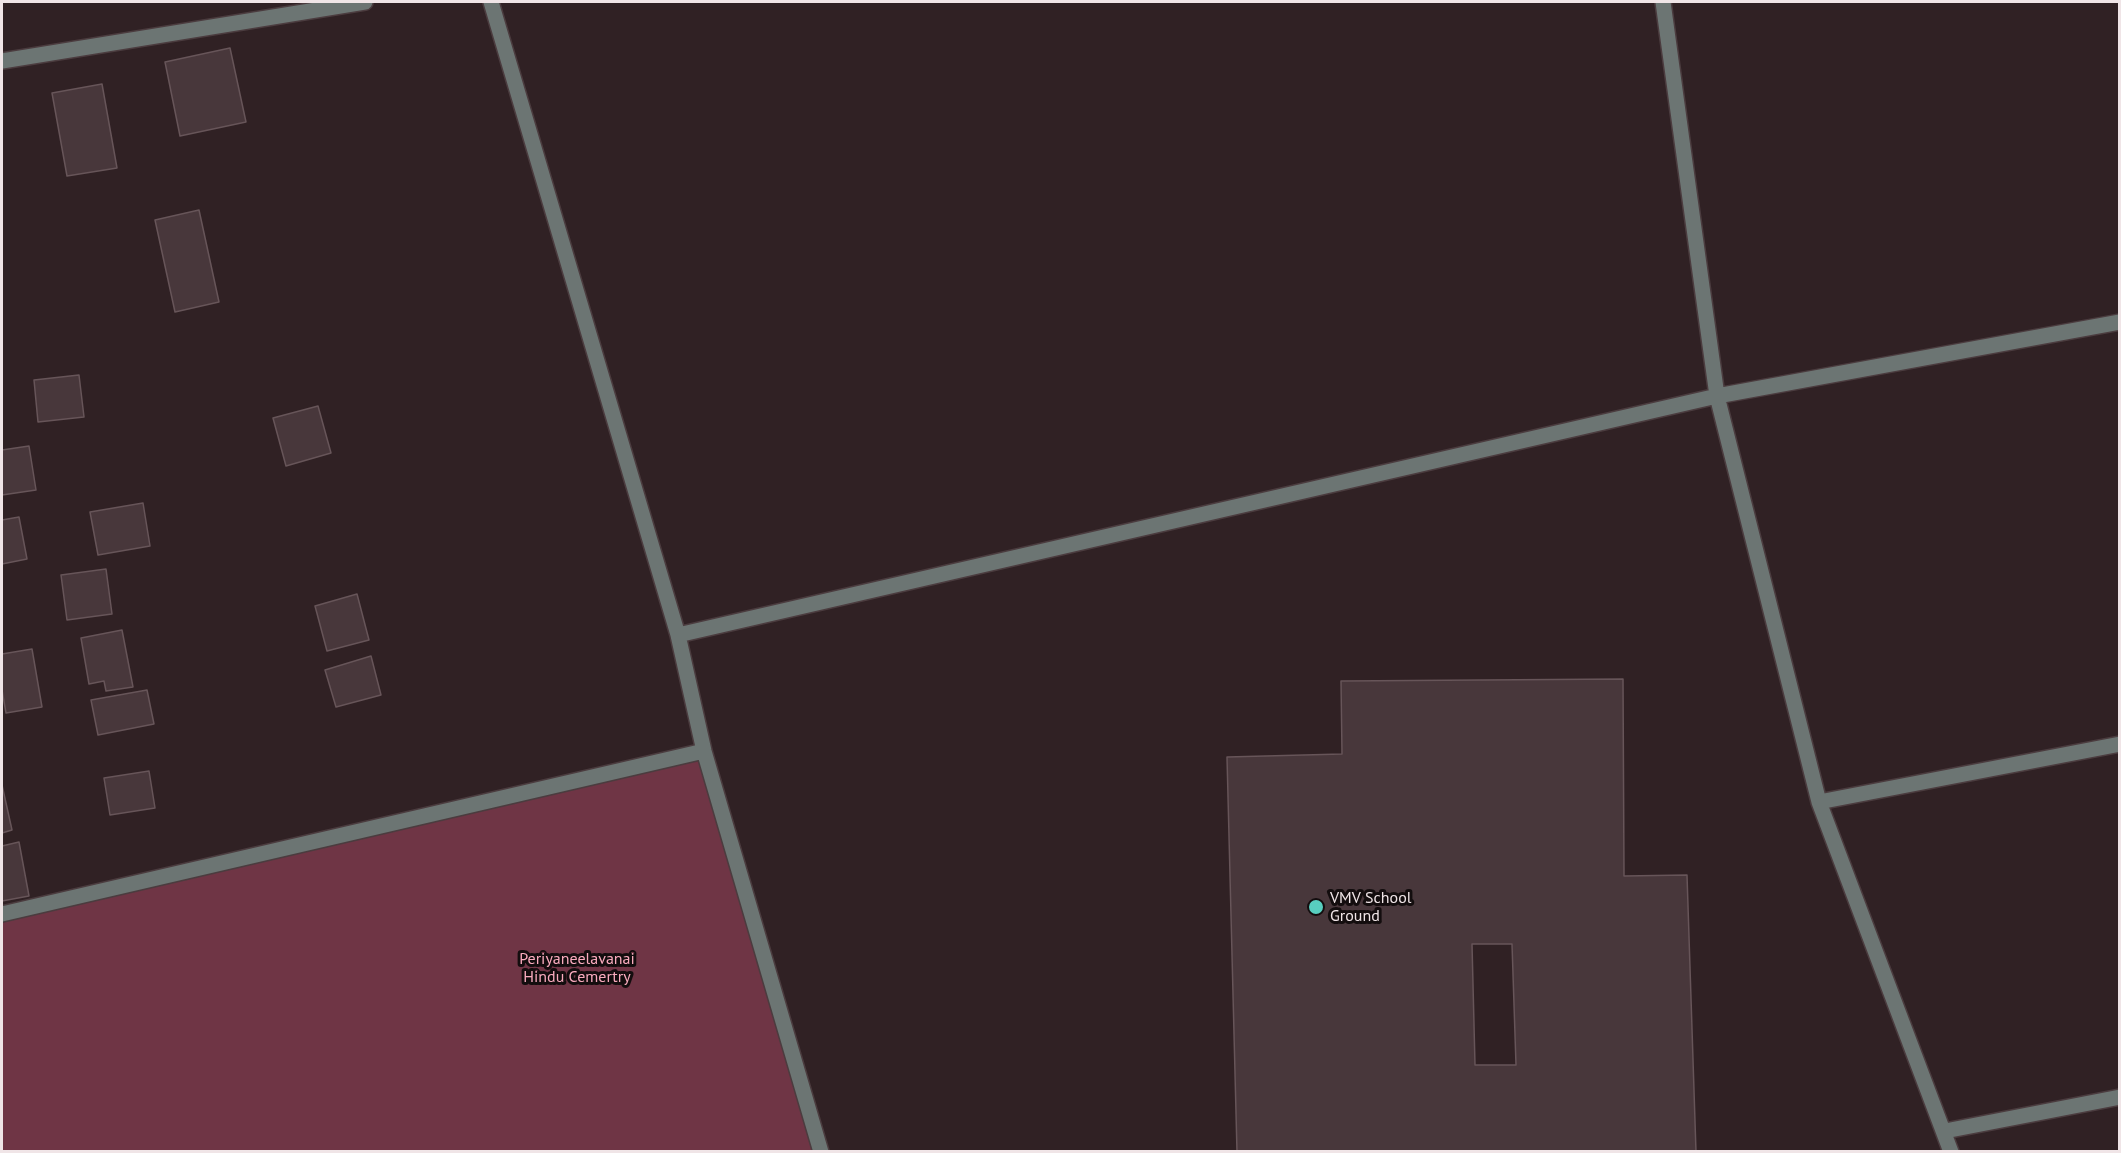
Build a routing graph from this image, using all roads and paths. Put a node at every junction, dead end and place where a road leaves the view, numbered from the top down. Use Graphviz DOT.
graph roads {
  1 [pos="365,2"];
  2 [pos="491,2"];
  3 [pos="1663,2"];
  4 [pos="2,61"];
  5 [pos="2120,322"];
  6 [pos="1718,396"];
  7 [pos="678,635"];
  8 [pos="2120,744"];
  9 [pos="704,752"];
  10 [pos="1819,802"];
  11 [pos="2,914"];
  12 [pos="2120,1097"];
  13 [pos="1945,1131"];
  14 [pos="821,1152"];
  15 [pos="1951,1152"];
  1 -- 4 [label="street"];
  2 -- 7 [label="street"];
  3 -- 6 [label="street"];
  5 -- 6 [label="street"];
  6 -- 7 [label="street"];
  6 -- 10 [label="street"];
  7 -- 9 [label="street"];
  8 -- 10 [label="street"];
  9 -- 11 [label="street"];
  9 -- 14 [label="street"];
  10 -- 13 [label="street"];
  12 -- 13 [label="street"];
  13 -- 15 [label="street"];
}
